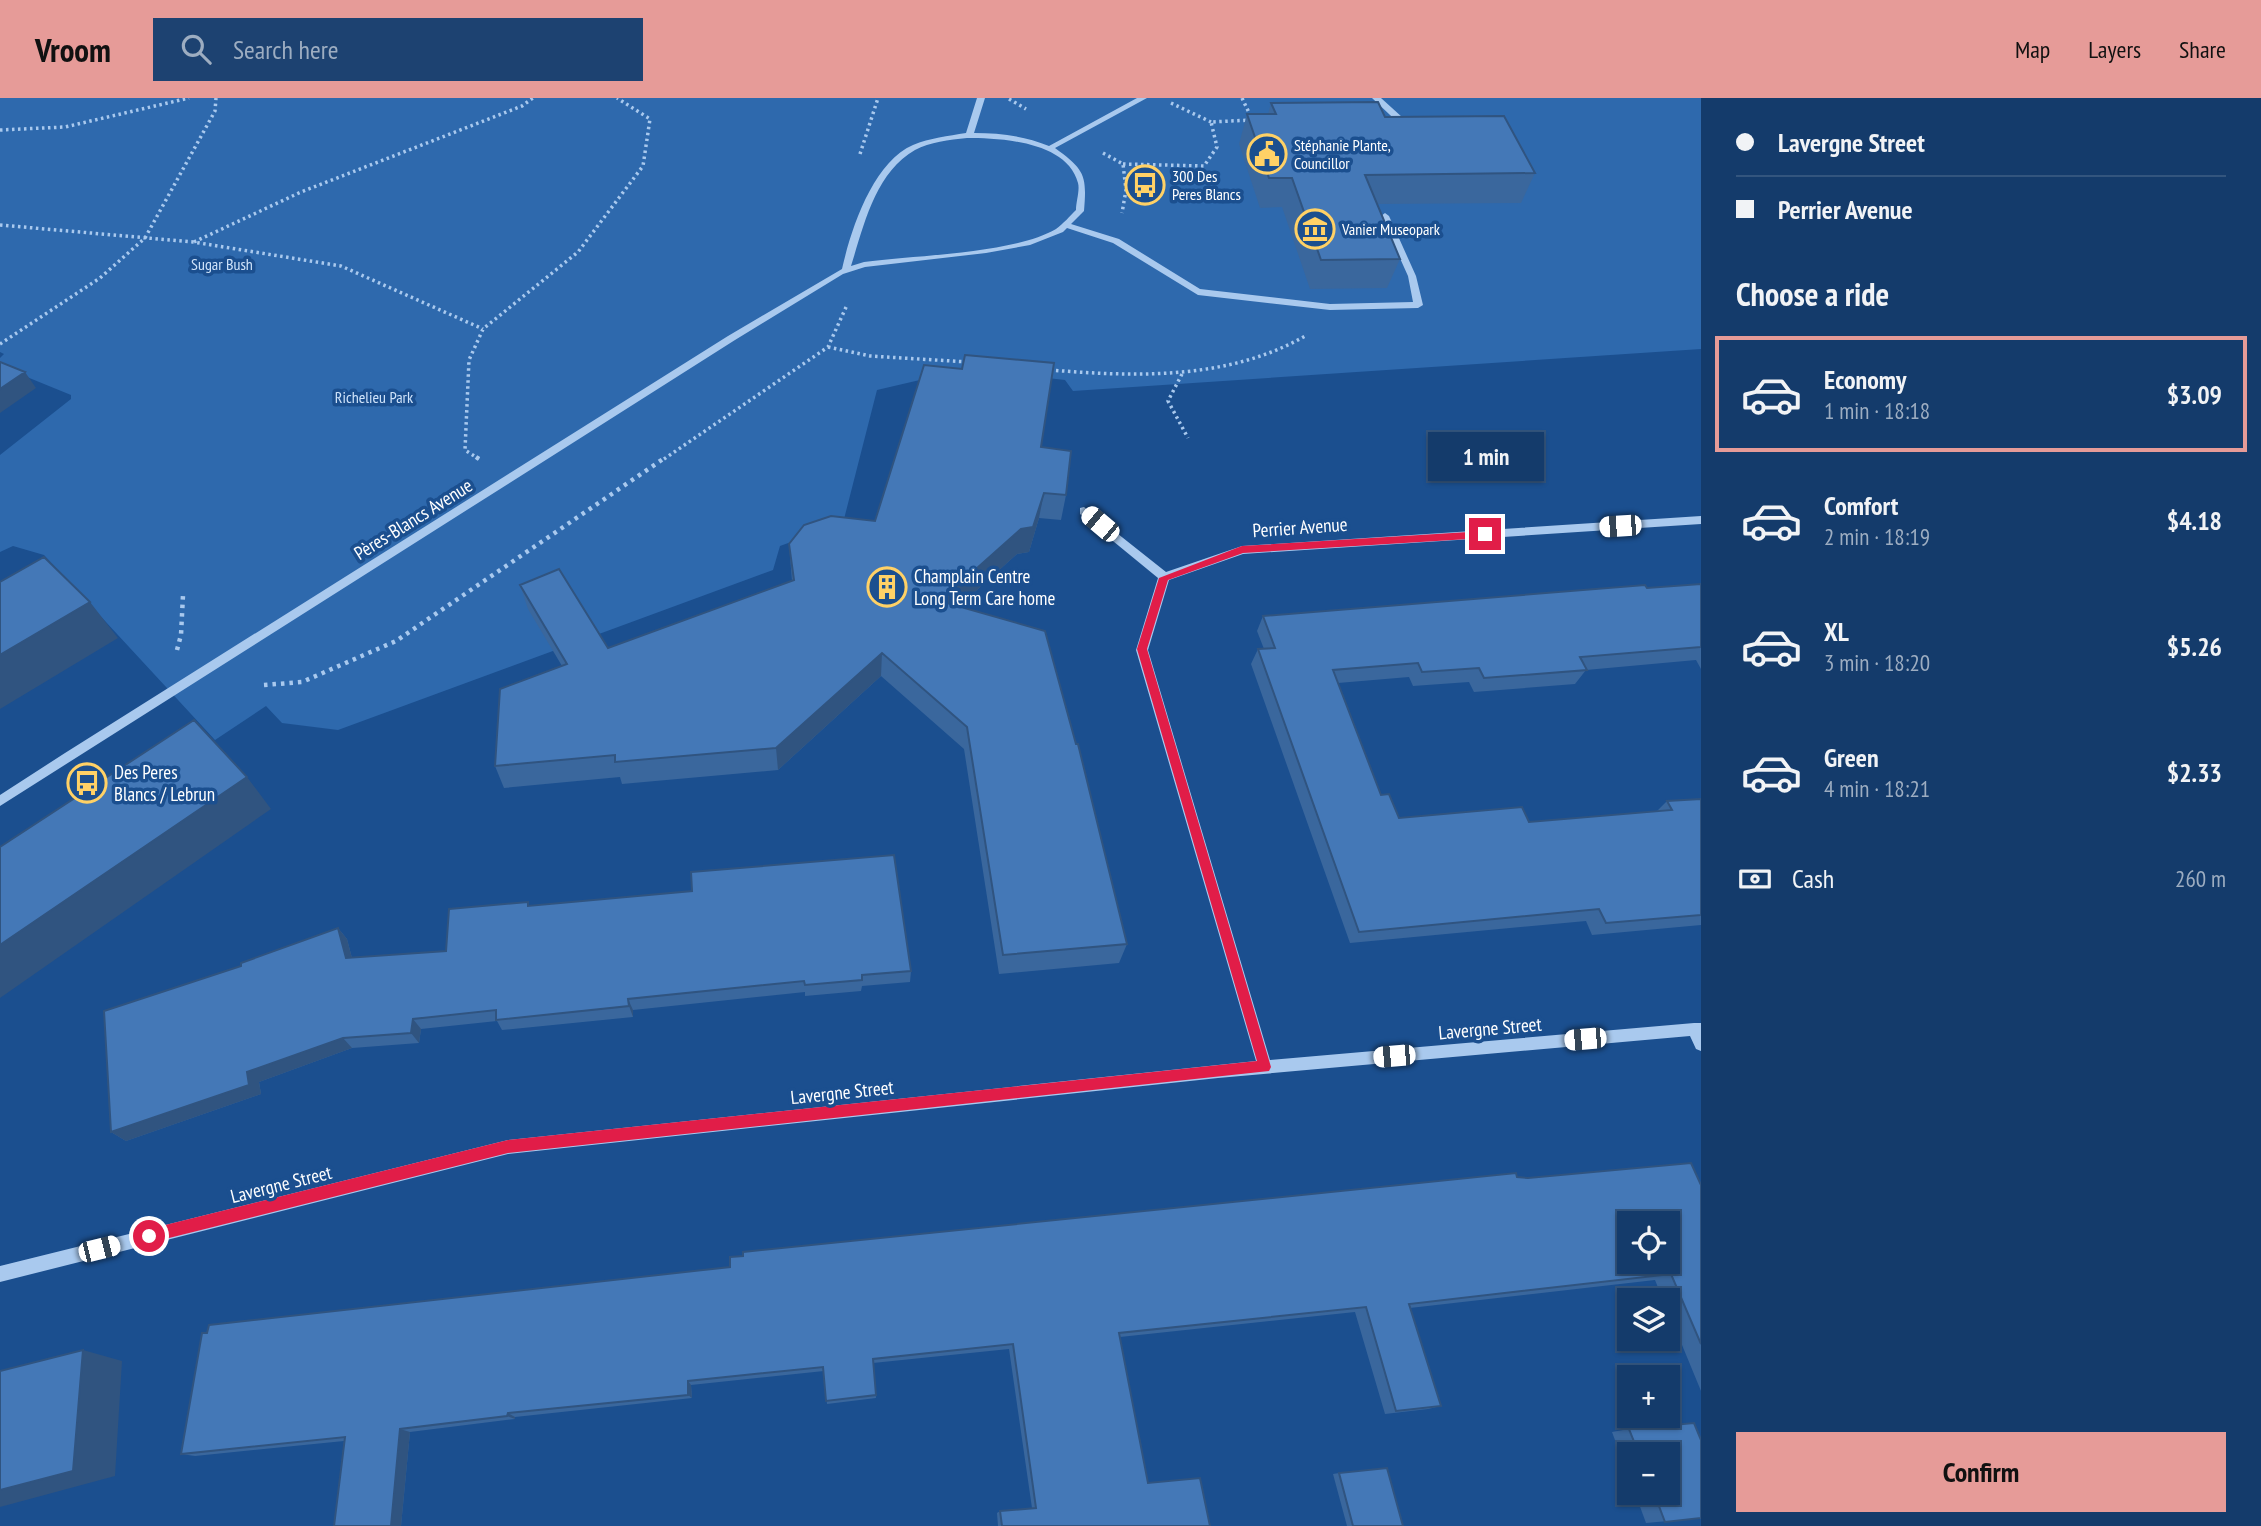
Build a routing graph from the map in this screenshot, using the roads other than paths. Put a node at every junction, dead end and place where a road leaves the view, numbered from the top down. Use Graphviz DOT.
graph roads {
  1 [pos="981,98"];
  2 [pos="1143,98"];
  3 [pos="1377,98"];
  4 [pos="1411,130"];
  5 [pos="969,135"];
  6 [pos="1050,148"];
  7 [pos="1385,216"];
  8 [pos="1069,226"];
  9 [pos="846,268"];
  10 [pos="1084,511"];
  11 [pos="1701,520"];
  12 [pos="1164,578"];
  13 [pos="0,801"];
  14 [pos="1697,1029"];
  15 [pos="1701,1044"];
  16 [pos="1265,1067"];
  17 [pos="0,1274"];
  1 -- 5 [label="street"];
  2 -- 6 [label="street"];
  3 -- 4 [label="street"];
  5 -- 6 [label="street"];
  5 -- 9 [label="street"];
  6 -- 8 [label="street"];
  7 -- 8 [label="street"];
  8 -- 9 [label="street"];
  9 -- 13 [label="street, Pères-Blancs Avenue"];
  10 -- 12 [label="street"];
  11 -- 12 [label="street, Perrier Avenue"];
  12 -- 16 [label="street"];
  14 -- 15 [label="street"];
  14 -- 16 [label="street, Lavergne Street"];
  16 -- 17 [label="street, Lavergne Street"];
}
